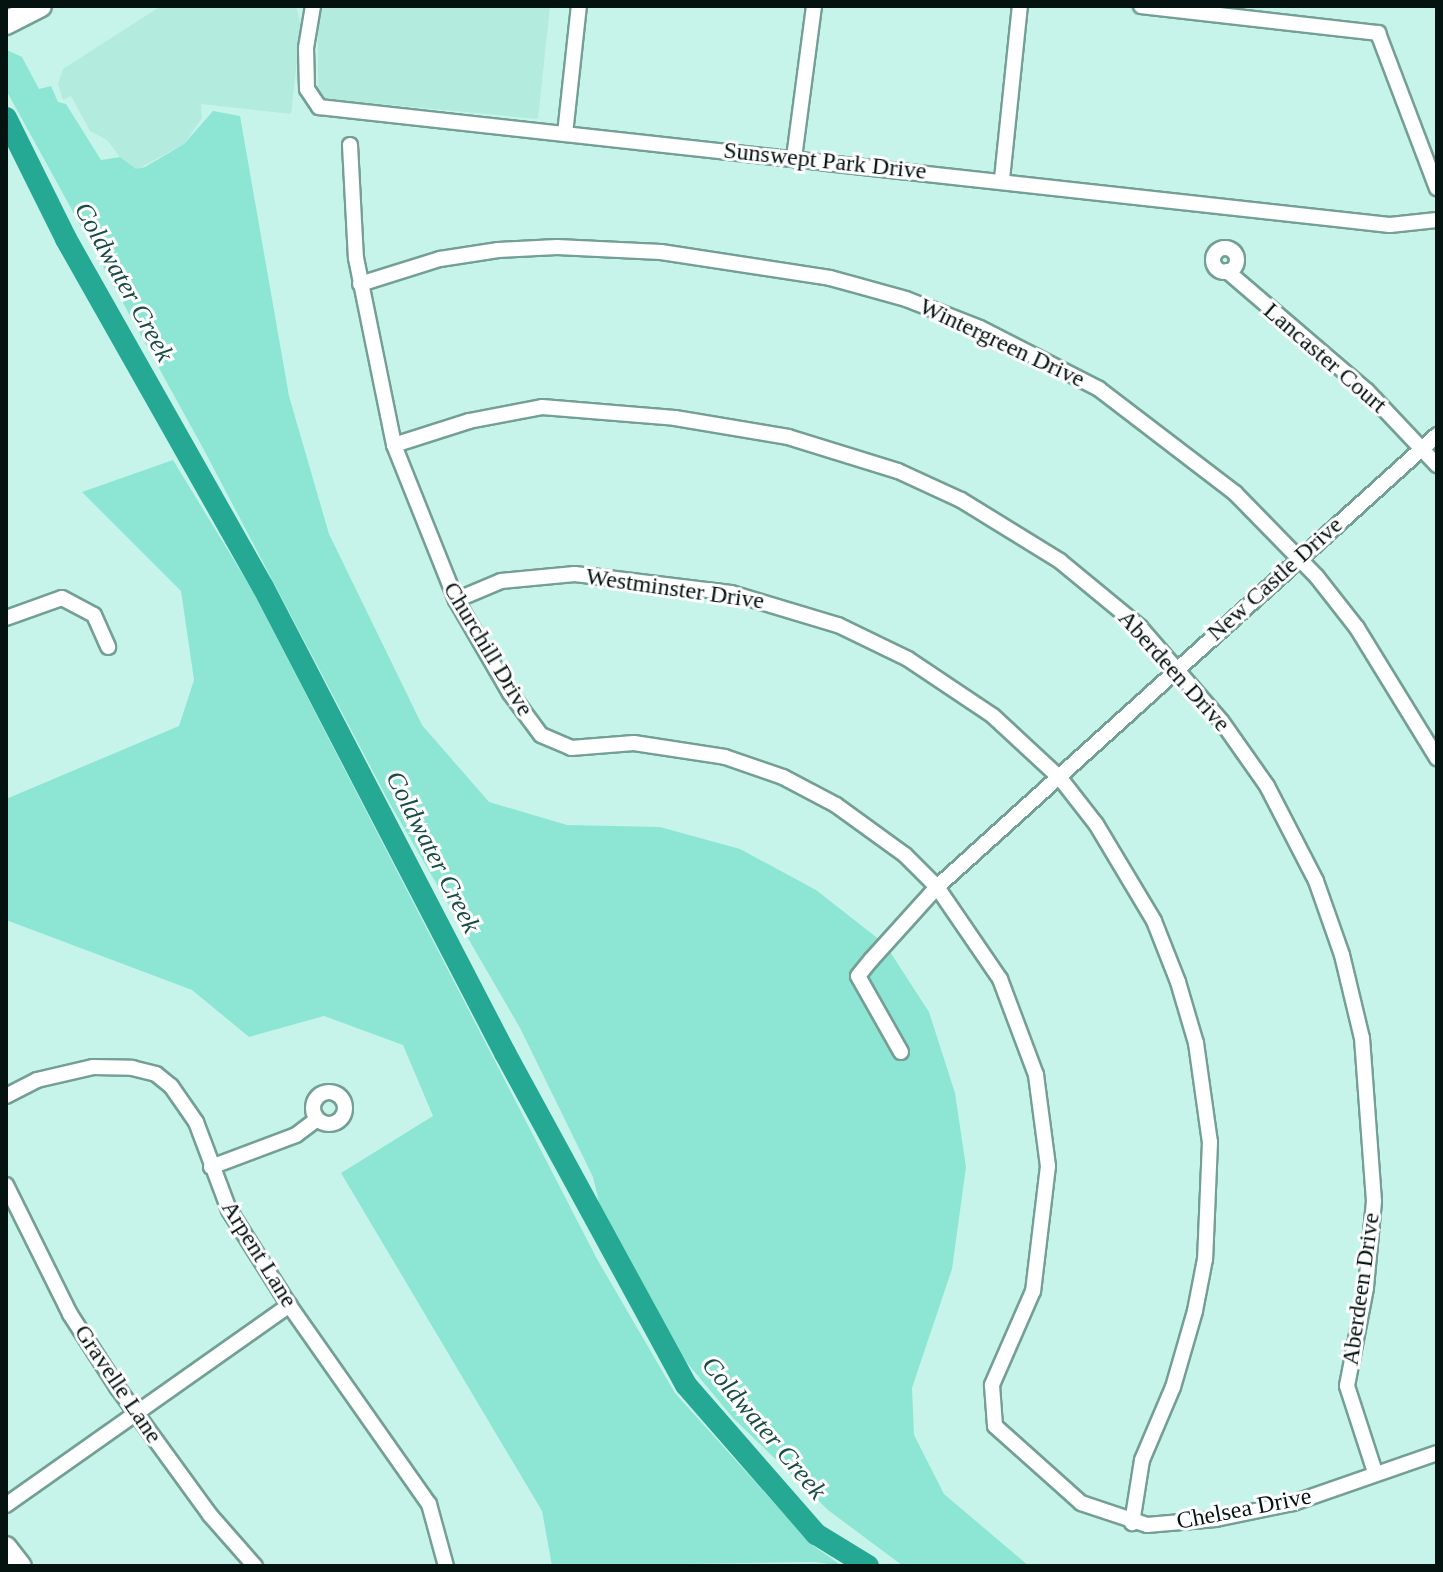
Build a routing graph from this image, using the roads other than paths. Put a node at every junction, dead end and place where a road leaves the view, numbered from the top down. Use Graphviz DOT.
graph roads {
  1 [pos="313,6"];
  2 [pos="579,6"];
  3 [pos="814,6"];
  4 [pos="1020,6"];
  5 [pos="1141,6"];
  6 [pos="39,7"];
  7 [pos="6,23"];
  8 [pos="565,134"];
  9 [pos="350,145"];
  10 [pos="794,158"];
  11 [pos="1002,179"];
  12 [pos="1437,188"];
  13 [pos="1437,220"];
  14 [pos="1227,271"];
  15 [pos="360,284"];
  16 [pos="1437,435"];
  17 [pos="394,445"];
  18 [pos="1422,446"];
  19 [pos="1437,465"];
  20 [pos="1299,557"];
  21 [pos="456,600"];
  22 [pos="6,618"];
  23 [pos="108,647"];
  24 [pos="1177,667"];
  25 [pos="1437,758"];
  26 [pos="1060,778"];
  27 [pos="937,887"];
  28 [pos="901,1052"];
  29 [pos="6,1096"];
  30 [pos="317,1119"];
  31 [pos="211,1167"];
  32 [pos="6,1185"];
  33 [pos="289,1305"];
  34 [pos="991,1414"];
  35 [pos="137,1416"];
  36 [pos="1437,1453"];
  37 [pos="1375,1472"];
  38 [pos="6,1505"];
  39 [pos="1132,1523"];
  40 [pos="6,1547"];
  41 [pos="21,1566"];
  42 [pos="255,1566"];
  43 [pos="446,1566"];
  1 -- 8 [label="street, Sunswept Park Drive"];
  2 -- 8 [label="street"];
  3 -- 10 [label="street"];
  4 -- 11 [label="street"];
  5 -- 12 [label="street"];
  6 -- 7 [label="main road"];
  8 -- 10 [label="street, Sunswept Park Drive"];
  9 -- 15 [label="street, Churchill Drive"];
  10 -- 11 [label="street, Sunswept Park Drive"];
  11 -- 13 [label="street, Sunswept Park Drive"];
  14 -- 18 [label="street, Lancaster Court"];
  15 -- 17 [label="street, Churchill Drive"];
  15 -- 20 [label="street, Wintergreen Drive"];
  16 -- 18 [label="street, New Castle Drive"];
  17 -- 21 [label="street, Churchill Drive"];
  17 -- 24 [label="street, Aberdeen Drive"];
  18 -- 19 [label="street, Lancaster Court"];
  18 -- 20 [label="street, New Castle Drive"];
  20 -- 24 [label="street, New Castle Drive"];
  20 -- 25 [label="street, Wintergreen Drive"];
  21 -- 26 [label="street, Westminster Drive"];
  21 -- 27 [label="street, Churchill Drive"];
  22 -- 23 [label="street"];
  24 -- 26 [label="street, New Castle Drive"];
  24 -- 37 [label="street, Aberdeen Drive"];
  26 -- 27 [label="street, New Castle Drive"];
  26 -- 39 [label="street, Westminster Drive"];
  27 -- 28 [label="street, New Castle Drive"];
  27 -- 34 [label="street, Churchill Drive"];
  29 -- 31 [label="street, Arpent Lane"];
  30 -- 31 [label="street"];
  31 -- 33 [label="street, Arpent Lane"];
  32 -- 35 [label="street, Gravelle Lane"];
  33 -- 35 [label="street"];
  33 -- 43 [label="street, Arpent Lane"];
  34 -- 39 [label="street, Chelsea Drive"];
  35 -- 38 [label="street"];
  35 -- 42 [label="street, Gravelle Lane"];
  36 -- 37 [label="street, Chelsea Drive"];
  37 -- 39 [label="street, Chelsea Drive"];
  40 -- 41 [label="street"];
}
